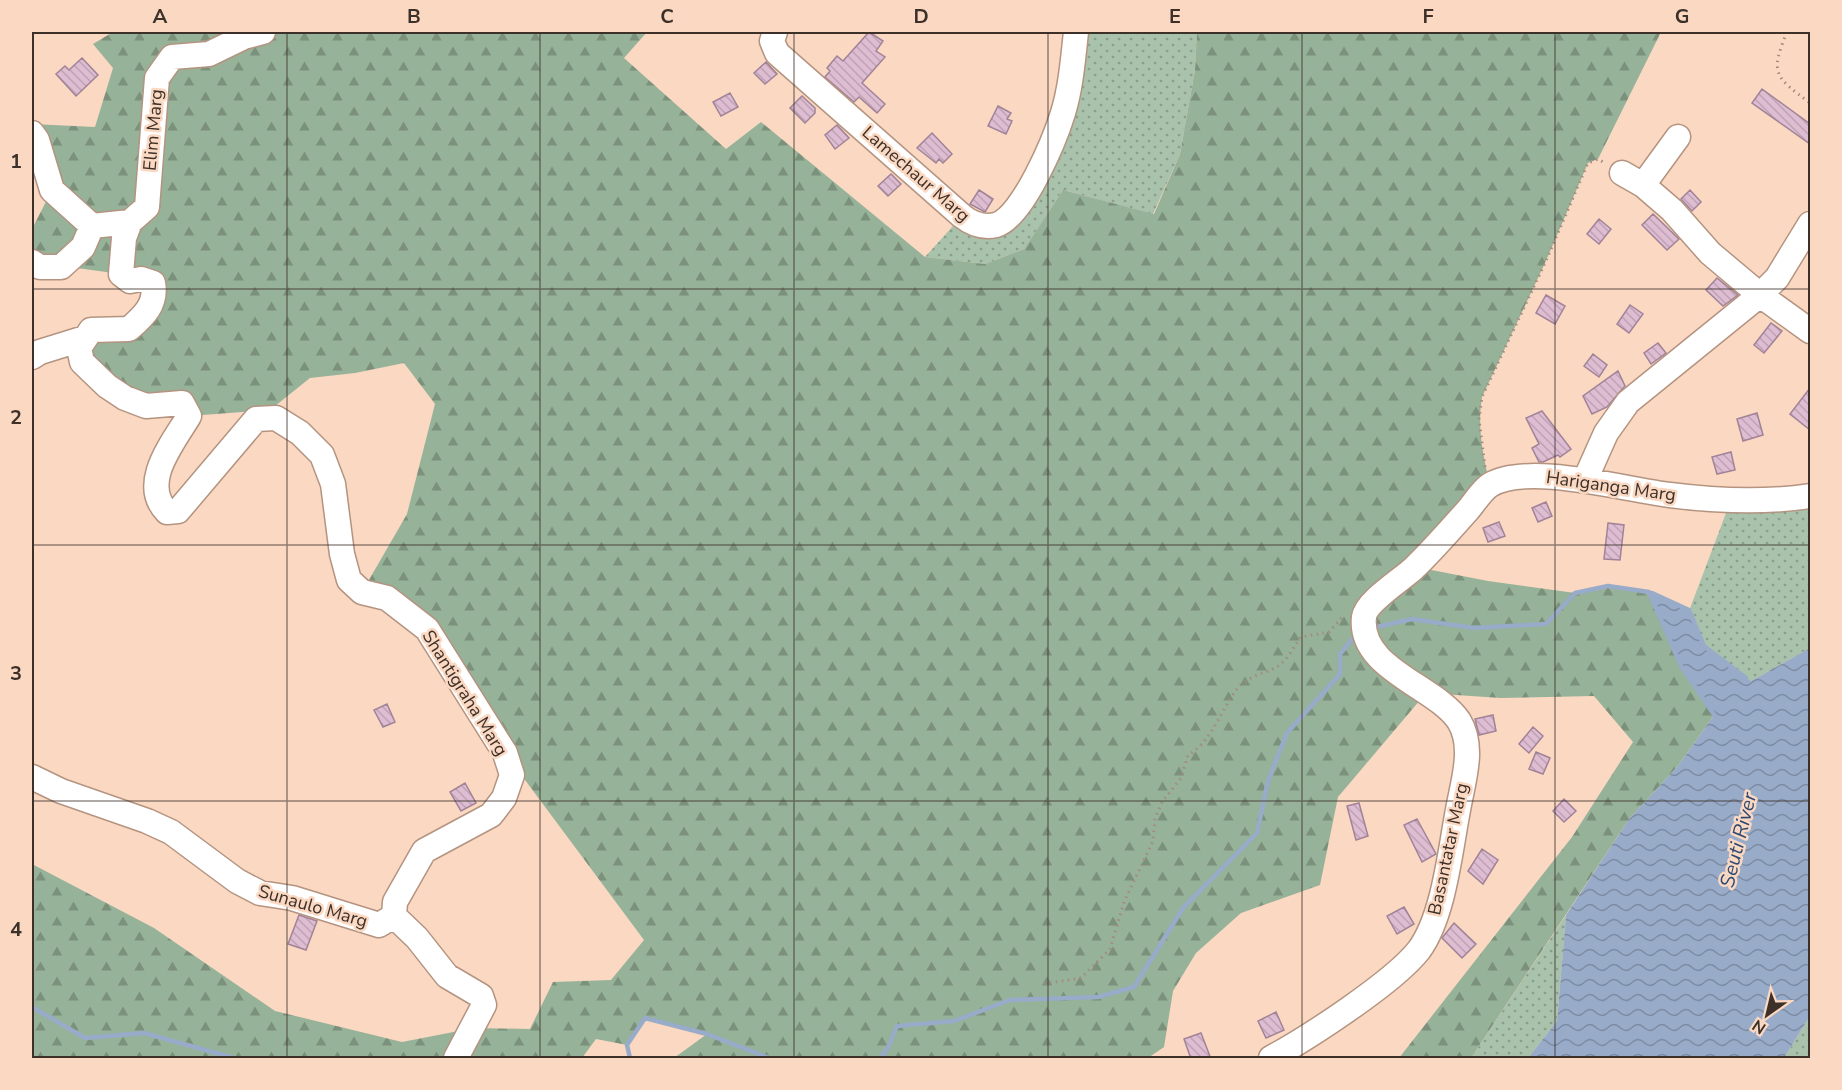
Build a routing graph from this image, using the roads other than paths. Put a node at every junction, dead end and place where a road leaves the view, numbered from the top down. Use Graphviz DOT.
graph roads {
  1 [pos="262,32"];
  2 [pos="775,32"];
  3 [pos="1076,32"];
  4 [pos="32,132"];
  5 [pos="1678,137"];
  6 [pos="130,222"];
  7 [pos="1810,224"];
  8 [pos="92,226"];
  9 [pos="32,262"];
  10 [pos="1760,295"];
  11 [pos="1810,331"];
  12 [pos="85,338"];
  13 [pos="32,357"];
  14 [pos="1585,480"];
  15 [pos="1810,496"];
  16 [pos="1367,622"];
  17 [pos="32,777"];
  18 [pos="394,916"];
  19 [pos="456,1059"];
  20 [pos="1271,1059"];
  1 -- 6 [label="street, Elim Marg"];
  2 -- 3 [label="street, Lamechaur Marg"];
  4 -- 8 [label="street"];
  5 -- 10 [label="street"];
  6 -- 8 [label="street"];
  6 -- 12 [label="street"];
  7 -- 10 [label="street"];
  8 -- 9 [label="street"];
  10 -- 11 [label="street"];
  10 -- 14 [label="street"];
  12 -- 13 [label="street"];
  12 -- 18 [label="street, Shantigraha Marg"];
  14 -- 15 [label="street, Hariganga Marg"];
  14 -- 16 [label="street, Hariganga Marg"];
  16 -- 20 [label="street, Basantatar Marg"];
  17 -- 18 [label="street, Sunaulo Marg"];
  18 -- 19 [label="street, Sunaulo Marg"];
}
